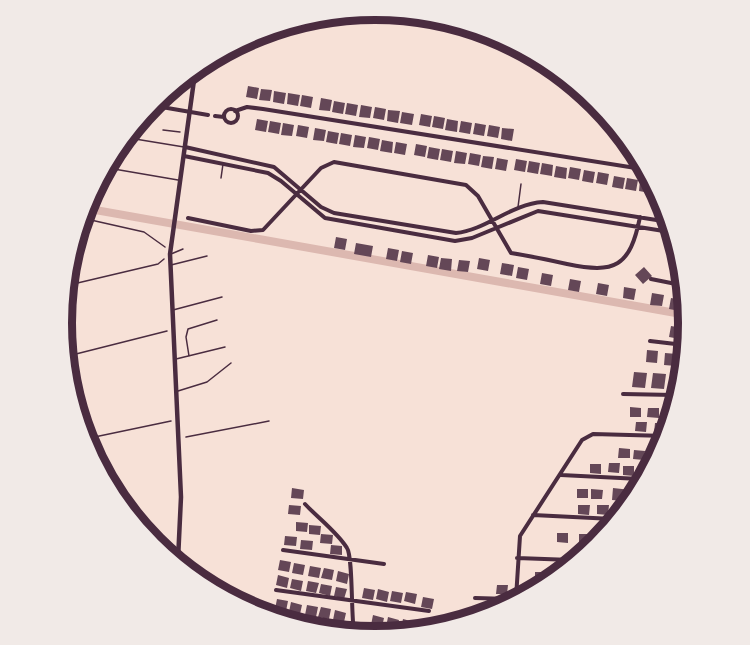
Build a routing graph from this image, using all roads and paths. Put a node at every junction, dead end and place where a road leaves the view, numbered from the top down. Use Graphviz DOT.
graph roads {
  1 [pos="194,80"];
  2 [pos="162,107"];
  3 [pos="190,111"];
  4 [pos="235,111"];
  5 [pos="208,115"];
  6 [pos="215,116"];
  7 [pos="224,117"];
  8 [pos="163,130"];
  9 [pos="187,134"];
  10 [pos="134,139"];
  11 [pos="185,147"];
  12 [pos="184,156"];
  13 [pos="241,158"];
  14 [pos="223,163"];
  15 [pos="239,166"];
  16 [pos="635,168"];
  17 [pos="114,169"];
  18 [pos="221,178"];
  19 [pos="180,180"];
  20 [pos="521,184"];
  21 [pos="302,189"];
  22 [pos="296,195"];
  23 [pos="518,208"];
  24 [pos="188,218"];
  25 [pos="640,218"];
  26 [pos="492,219"];
  27 [pos="90,220"];
  28 [pos="660,221"];
  29 [pos="495,227"];
  30 [pos="638,227"];
  31 [pos="664,231"];
  32 [pos="183,249"];
  33 [pos="171,254"];
  34 [pos="207,256"];
  35 [pos="170,265"];
  36 [pos="651,279"];
  37 [pos="75,284"];
  38 [pos="675,284"];
  39 [pos="222,297"];
  40 [pos="173,310"];
  41 [pos="217,320"];
  42 [pos="174,330"];
  43 [pos="650,341"];
  44 [pos="677,344"];
  45 [pos="225,347"];
  46 [pos="74,354"];
  47 [pos="189,356"];
  48 [pos="175,359"];
  49 [pos="231,363"];
  50 [pos="177,391"];
  51 [pos="623,394"];
  52 [pos="669,395"];
  53 [pos="178,420"];
  54 [pos="269,421"];
  55 [pos="656,436"];
  56 [pos="94,437"];
  57 [pos="179,438"];
  58 [pos="561,475"];
  59 [pos="634,479"];
  60 [pos="305,504"];
  61 [pos="532,515"];
  62 [pos="606,519"];
  63 [pos="283,550"];
  64 [pos="178,553"];
  65 [pos="517,558"];
  66 [pos="351,560"];
  67 [pos="563,560"];
  68 [pos="384,564"];
  69 [pos="276,590"];
  70 [pos="515,591"];
  71 [pos="475,598"];
  72 [pos="499,599"];
  73 [pos="350,602"];
  74 [pos="429,611"];
  75 [pos="353,625"];
  1 -- 3 [label="street"];
  2 -- 3 [label="street"];
  3 -- 5 [label="street"];
  3 -- 9 [label="street"];
  4 -- 7 [label="street"];
  4 -- 7 [label="street"];
  4 -- 16 [label="street"];
  6 -- 7 [label="street"];
  8 -- 9 [label="path"];
  9 -- 11 [label="street"];
  10 -- 11 [label="lane"];
  11 -- 12 [label="street"];
  11 -- 13 [label="street"];
  12 -- 14 [label="street"];
  12 -- 19 [label="street"];
  13 -- 15 [label="street"];
  13 -- 21 [label="street"];
  14 -- 15 [label="street"];
  14 -- 18 [label="lane"];
  15 -- 22 [label="street"];
  17 -- 19 [label="lane"];
  19 -- 33 [label="street"];
  20 -- 23 [label="lane"];
  21 -- 22 [label="street"];
  21 -- 26 [label="street"];
  21 -- 26 [label="street"];
  22 -- 24 [label="street"];
  22 -- 29 [label="street"];
  23 -- 25 [label="street"];
  23 -- 26 [label="street"];
  25 -- 28 [label="street"];
  25 -- 30 [label="street"];
  26 -- 29 [label="street"];
  27 -- 33 [label="path"];
  29 -- 30 [label="street"];
  29 -- 30 [label="street"];
  30 -- 31 [label="street"];
  32 -- 33 [label="lane"];
  33 -- 35 [label="street"];
  33 -- 37 [label="path"];
  34 -- 35 [label="lane"];
  35 -- 40 [label="street"];
  36 -- 38 [label="street"];
  39 -- 40 [label="lane"];
  40 -- 42 [label="street"];
  41 -- 47 [label="lane"];
  42 -- 46 [label="path"];
  42 -- 48 [label="street"];
  43 -- 44 [label="street"];
  45 -- 47 [label="lane"];
  47 -- 48 [label="lane"];
  48 -- 50 [label="street"];
  49 -- 50 [label="lane"];
  50 -- 53 [label="street"];
  51 -- 52 [label="street"];
  53 -- 56 [label="path"];
  53 -- 57 [label="street"];
  54 -- 57 [label="path"];
  55 -- 58 [label="street"];
  57 -- 64 [label="street"];
  58 -- 59 [label="street"];
  58 -- 61 [label="street"];
  60 -- 66 [label="street"];
  61 -- 62 [label="street"];
  61 -- 65 [label="street"];
  63 -- 66 [label="street"];
  65 -- 67 [label="street"];
  65 -- 70 [label="street"];
  66 -- 68 [label="street"];
  66 -- 73 [label="street"];
  69 -- 73 [label="street"];
  71 -- 72 [label="street"];
  73 -- 74 [label="street"];
  73 -- 75 [label="street"];
}
